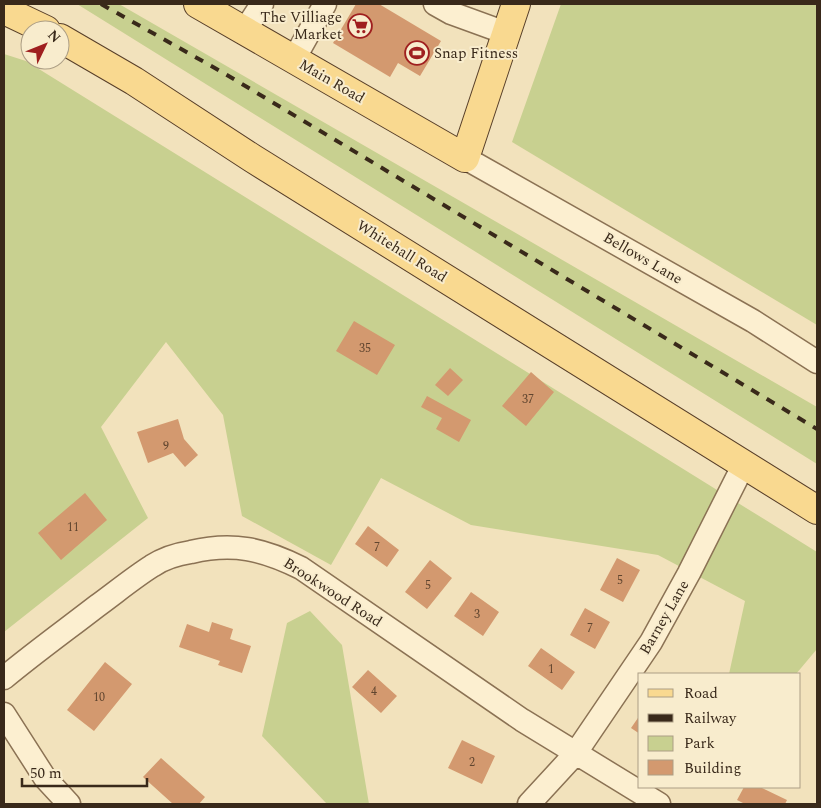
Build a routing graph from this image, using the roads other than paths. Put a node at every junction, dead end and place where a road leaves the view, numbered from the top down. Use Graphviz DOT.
graph roads {
  1 [pos="198,4"];
  2 [pos="262,4"];
  3 [pos="325,4"];
  4 [pos="435,4"];
  5 [pos="516,4"];
  6 [pos="4,10"];
  7 [pos="25,20"];
  8 [pos="245,30"];
  9 [pos="506,33"];
  10 [pos="70,44"];
  11 [pos="294,59"];
  12 [pos="466,158"];
  13 [pos="817,362"];
  14 [pos="744,464"];
  15 [pos="817,510"];
  16 [pos="4,678"];
  17 [pos="4,714"];
  18 [pos="575,754"];
  19 [pos="61,801"];
  20 [pos="529,804"];
  21 [pos="659,804"];
  1 -- 8 [label="main road, Main Road"];
  2 -- 8 [label="street"];
  3 -- 11 [label="street"];
  4 -- 9 [label="street"];
  5 -- 9 [label="main road"];
  6 -- 7 [label="main road"];
  8 -- 11 [label="main road, Main Road"];
  9 -- 12 [label="main road"];
  10 -- 14 [label="main road, Whitehall Road"];
  11 -- 12 [label="main road, Main Road"];
  12 -- 13 [label="street, Bellows Lane"];
  14 -- 15 [label="main road"];
  14 -- 18 [label="street, Barney Lane"];
  16 -- 18 [label="street, Brookwood Road"];
  17 -- 19 [label="street"];
  18 -- 20 [label="street, Barney Lane"];
  18 -- 21 [label="street, Brookwood Road"];
}
